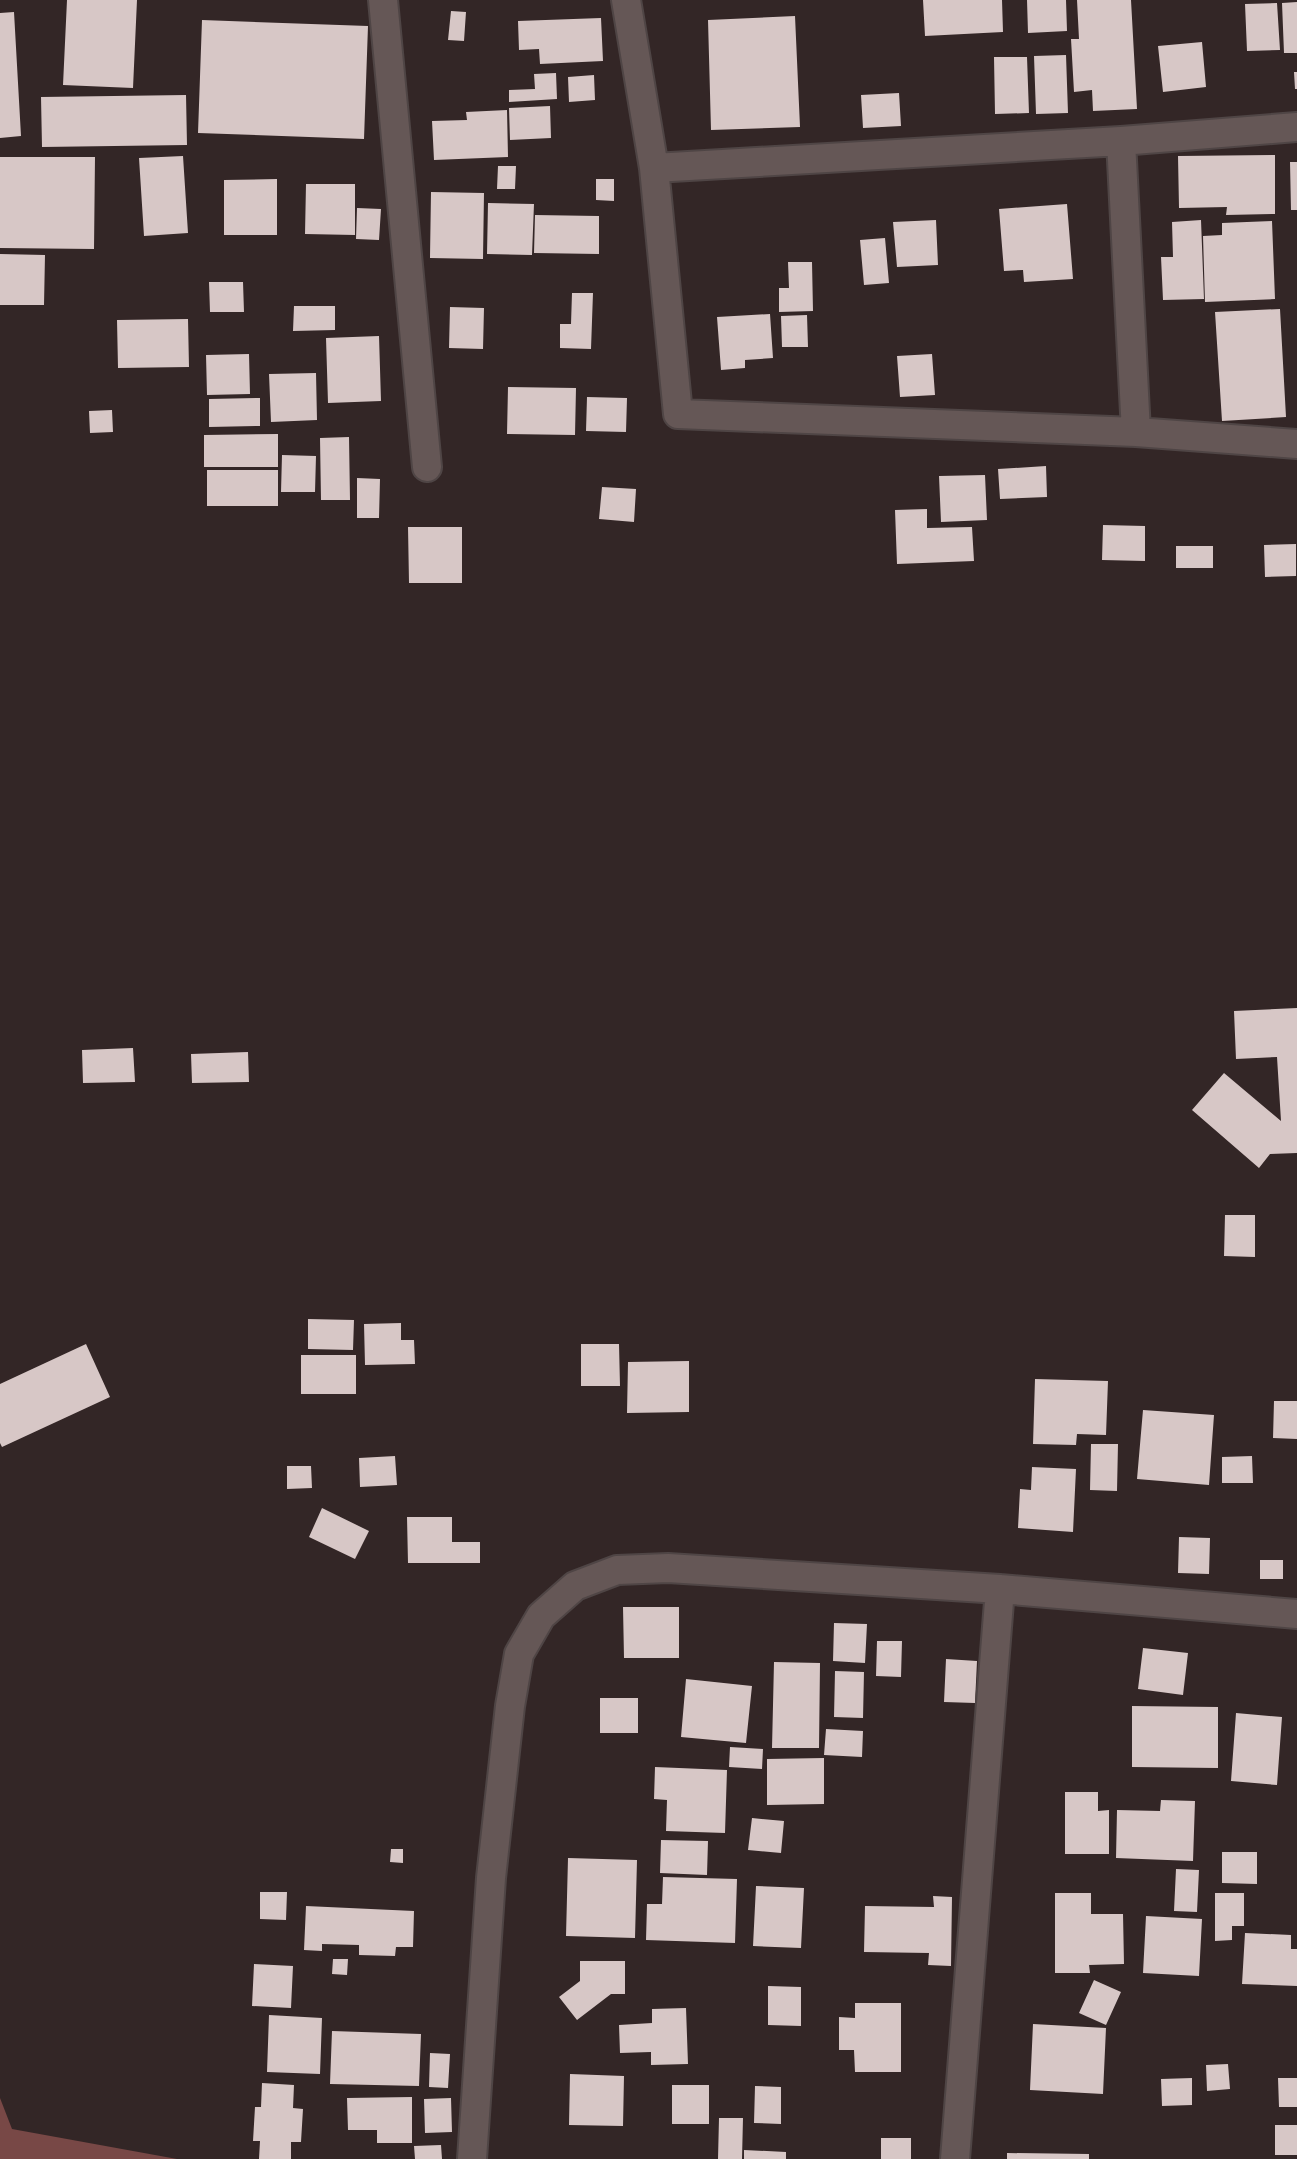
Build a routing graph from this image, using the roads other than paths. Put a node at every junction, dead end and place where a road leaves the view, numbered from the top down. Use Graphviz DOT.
graph roads {
  1 [pos="383,0"];
  2 [pos="626,0"];
  3 [pos="1297,127"];
  4 [pos="1121,141"];
  5 [pos="654,168"];
  6 [pos="1136,432"];
  7 [pos="1297,444"];
  8 [pos="427,467"];
  9 [pos="1000,1589"];
  10 [pos="1297,1614"];
  11 [pos="472,2159"];
  12 [pos="955,2159"];
  1 -- 8 [label="street"];
  2 -- 5 [label="street"];
  3 -- 4 [label="street"];
  4 -- 5 [label="street"];
  4 -- 6 [label="street"];
  5 -- 6 [label="street"];
  6 -- 7 [label="street"];
  9 -- 10 [label="street"];
  9 -- 11 [label="street"];
  9 -- 12 [label="street"];
}
